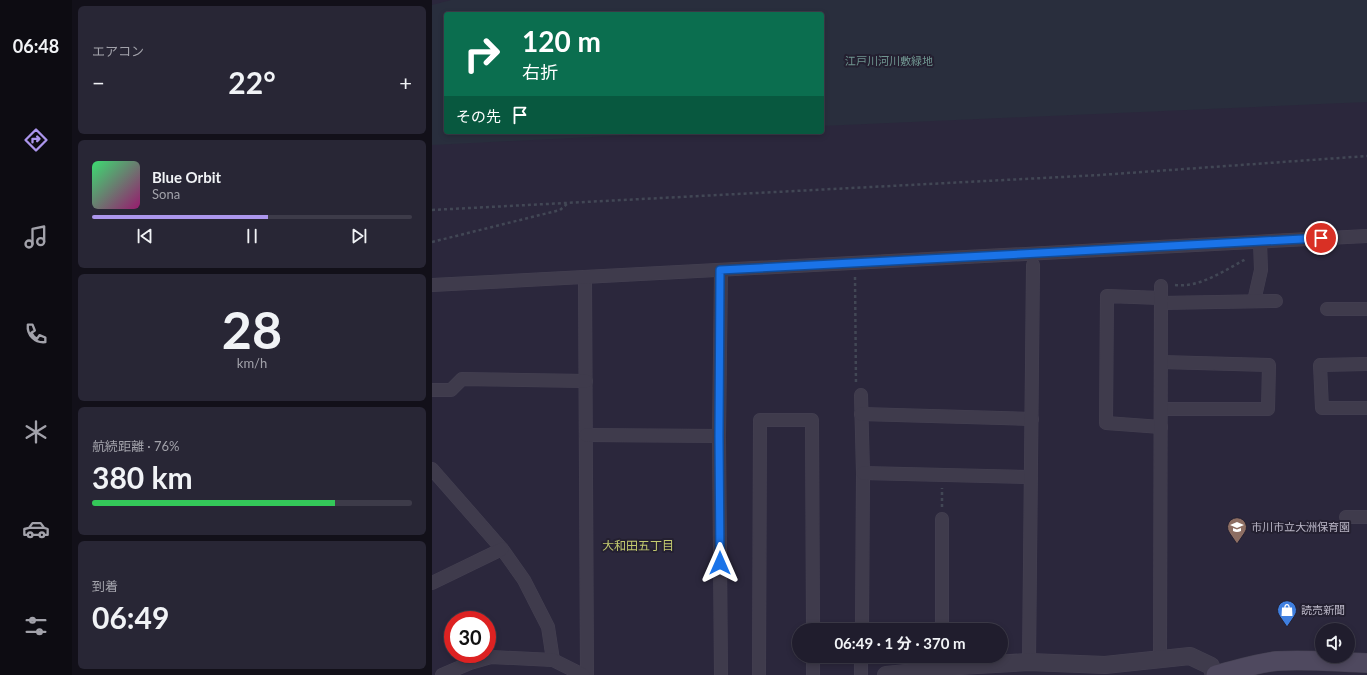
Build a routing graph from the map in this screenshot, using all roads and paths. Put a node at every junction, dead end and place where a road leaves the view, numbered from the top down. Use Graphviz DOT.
graph roads {
  1 [pos="1367,156"];
  2 [pos="568,203"];
  3 [pos="432,210"];
  4 [pos="1367,236"];
  5 [pos="432,242"];
  6 [pos="1260,247"];
  7 [pos="855,263"];
  8 [pos="1033,265"];
  9 [pos="720,270"];
  10 [pos="585,277"];
  11 [pos="432,285"];
  12 [pos="1161,296"];
  13 [pos="1254,300"];
  14 [pos="1276,301"];
  15 [pos="1327,309"];
  16 [pos="1367,309"];
  17 [pos="1161,362"];
  18 [pos="1367,364"];
  19 [pos="586,381"];
  20 [pos="432,390"];
  21 [pos="861,396"];
  22 [pos="1367,408"];
  23 [pos="1162,409"];
  24 [pos="861,414"];
  25 [pos="1032,420"];
  26 [pos="1161,426"];
  27 [pos="586,435"];
  28 [pos="719,436"];
  29 [pos="432,470"];
  30 [pos="862,473"];
  31 [pos="942,474"];
  32 [pos="1031,477"];
  33 [pos="1346,517"];
  34 [pos="1367,518"];
  35 [pos="942,519"];
  36 [pos="502,549"];
  37 [pos="432,583"];
  38 [pos="813,623"];
  39 [pos="862,623"];
  40 [pos="942,623"];
  41 [pos="553,660"];
  42 [pos="1160,660"];
  43 [pos="1008,662"];
  44 [pos="1029,662"];
  45 [pos="813,663"];
  46 [pos="862,663"];
  47 [pos="940,663"];
  48 [pos="1367,663"];
  49 [pos="927,673"];
  50 [pos="442,675"];
  51 [pos="583,675"];
  52 [pos="587,675"];
  53 [pos="721,675"];
  54 [pos="759,675"];
  55 [pos="813,675"];
  56 [pos="861,675"];
  57 [pos="886,675"];
  58 [pos="1215,675"];
  1 -- 2 [label="path"];
  2 -- 3 [label="path"];
  2 -- 5 [label="path"];
  4 -- 6 [label="street"];
  6 -- 7 [label="street"];
  6 -- 12 [label="path"];
  6 -- 13 [label="street"];
  7 -- 9 [label="street"];
  7 -- 21 [label="path"];
  8 -- 25 [label="street"];
  9 -- 10 [label="street"];
  9 -- 28 [label="street"];
  10 -- 11 [label="street"];
  10 -- 19 [label="street"];
  12 -- 13 [label="street"];
  12 -- 17 [label="street"];
  12 -- 26 [label="street"];
  13 -- 14 [label="street"];
  15 -- 16 [label="street"];
  17 -- 23 [label="street"];
  17 -- 23 [label="street"];
  18 -- 22 [label="street"];
  19 -- 20 [label="street"];
  19 -- 27 [label="street"];
  21 -- 24 [label="street"];
  23 -- 26 [label="street"];
  24 -- 25 [label="street"];
  24 -- 30 [label="street"];
  25 -- 32 [label="street"];
  26 -- 42 [label="street"];
  27 -- 28 [label="street"];
  27 -- 52 [label="street"];
  28 -- 53 [label="street"];
  29 -- 36 [label="street"];
  30 -- 31 [label="street"];
  30 -- 39 [label="street"];
  31 -- 32 [label="street"];
  31 -- 35 [label="path"];
  32 -- 44 [label="street"];
  33 -- 34 [label="street"];
  35 -- 40 [label="street"];
  36 -- 37 [label="street"];
  36 -- 41 [label="street"];
  38 -- 54 [label="street"];
  41 -- 50 [label="street"];
  41 -- 51 [label="street"];
  42 -- 44 [label="street"];
  42 -- 58 [label="street"];
  43 -- 44 [label="street"];
  45 -- 55 [label="street"];
  46 -- 56 [label="street"];
  47 -- 49 [label="street"];
  48 -- 58 [label="main road"];
  49 -- 57 [label="street"];
}
